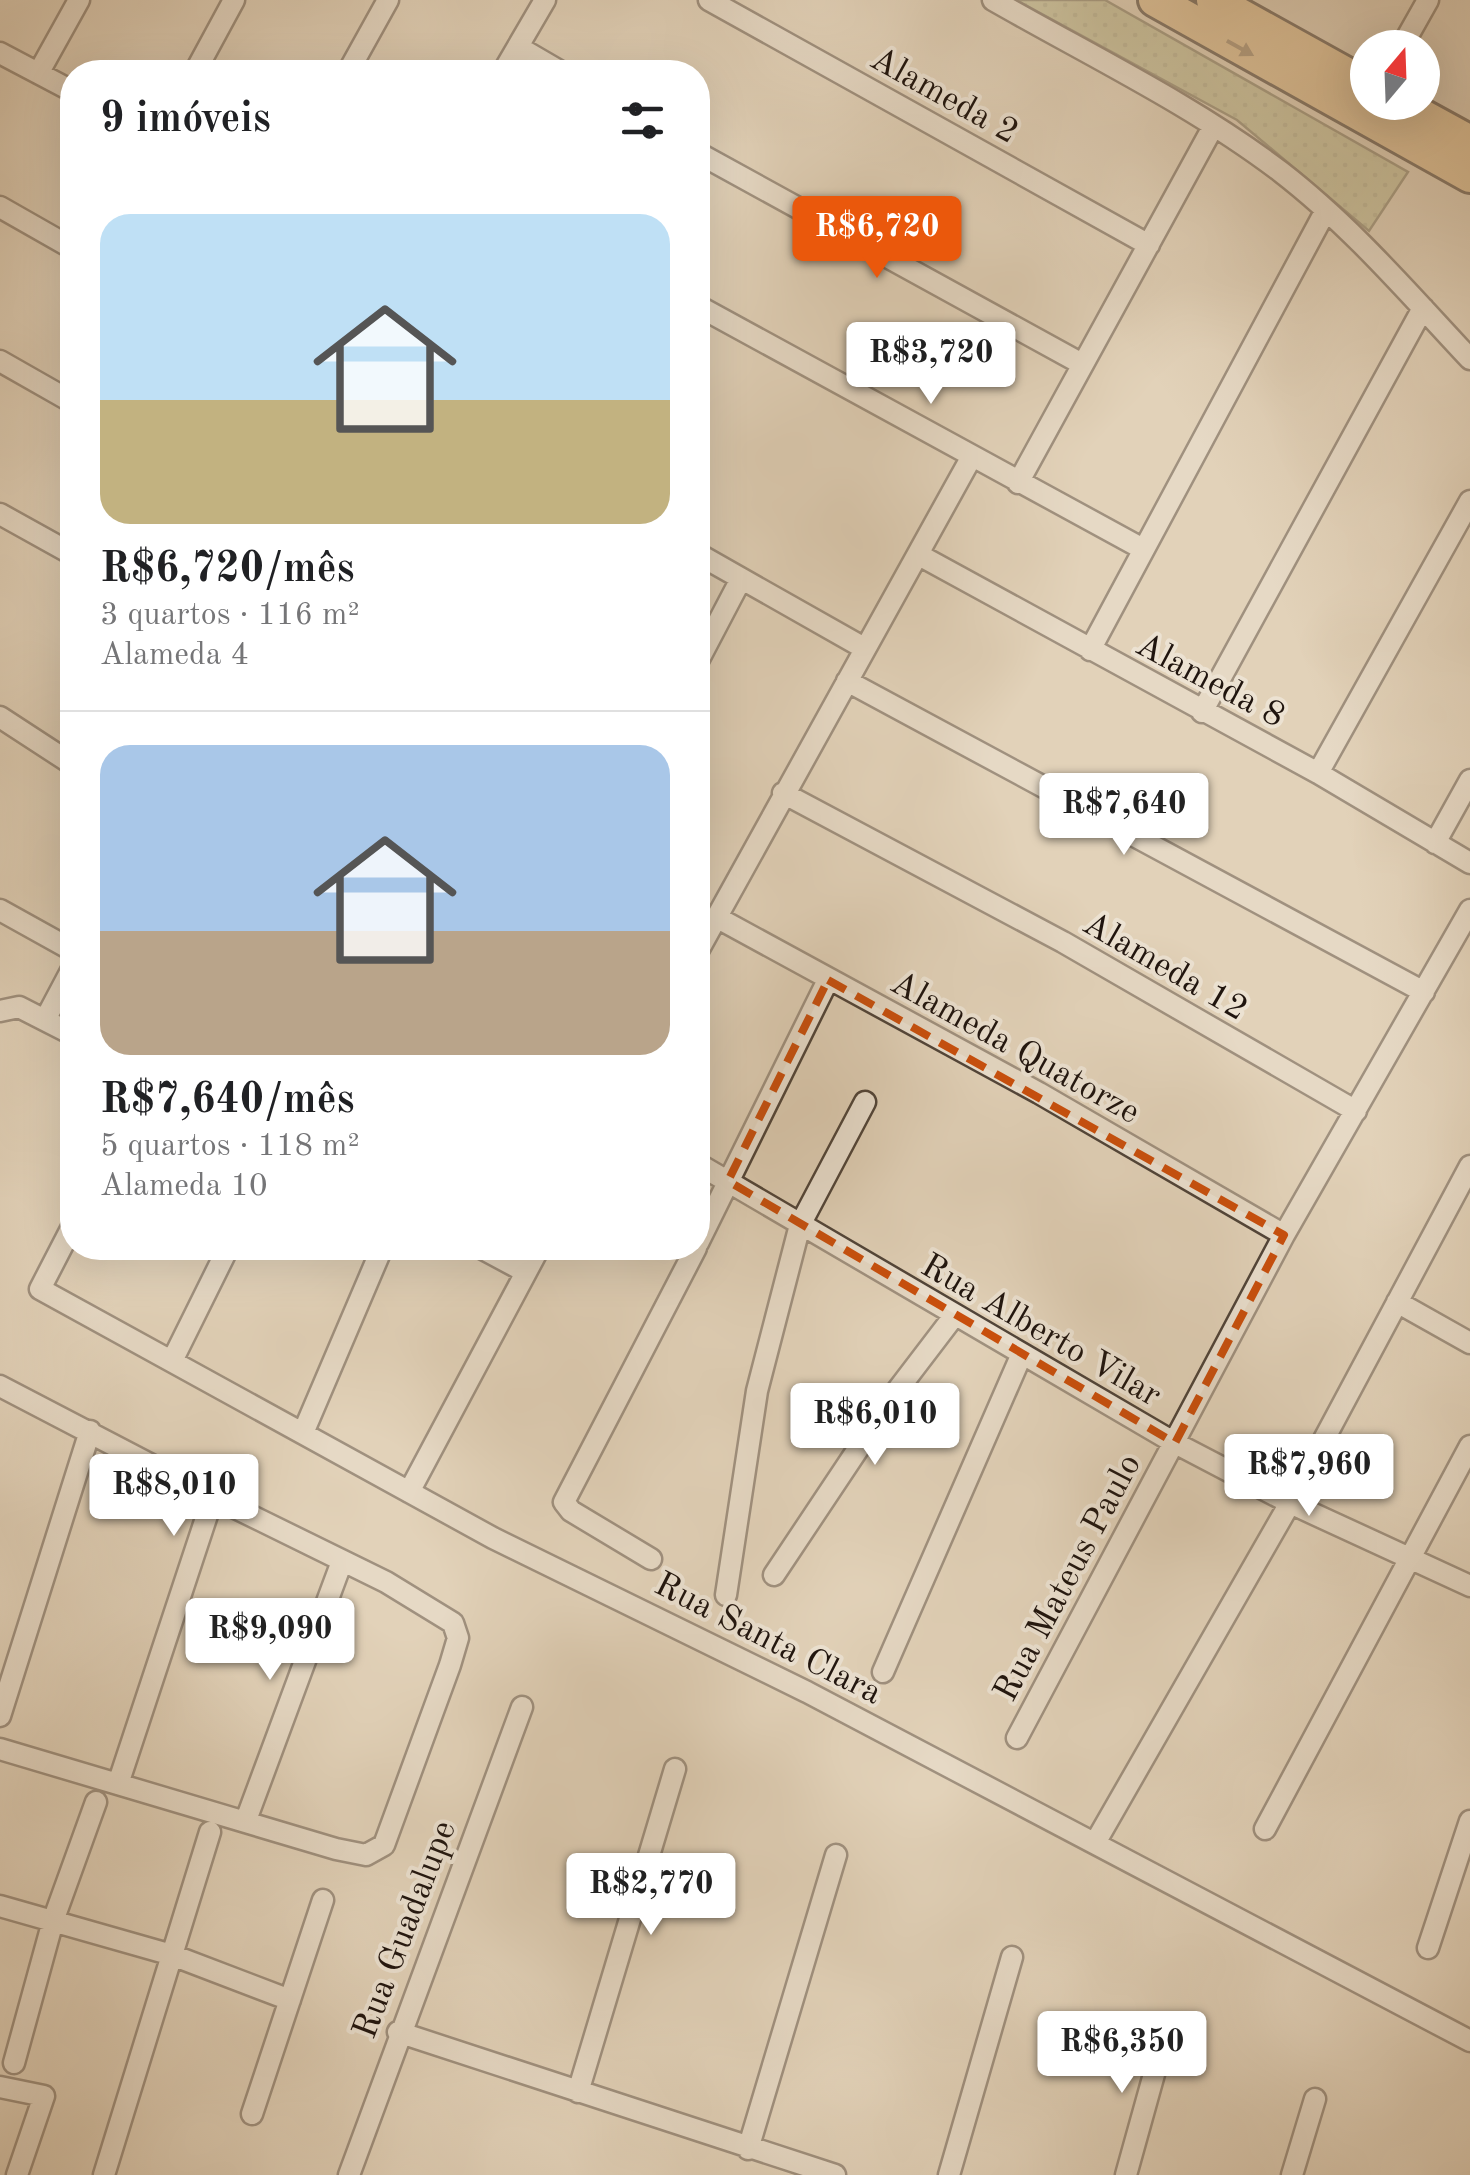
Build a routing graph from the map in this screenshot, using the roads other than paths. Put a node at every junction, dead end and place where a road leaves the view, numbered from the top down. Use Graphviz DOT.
graph roads {
  1 [pos="79,0"];
  2 [pos="234,0"];
  3 [pos="388,0"];
  4 [pos="545,0"];
  5 [pos="708,0"];
  6 [pos="993,0"];
  7 [pos="1155,0"];
  8 [pos="1213,0"];
  9 [pos="1428,0"];
  10 [pos="1411,30"];
  11 [pos="518,47"];
  12 [pos="0,53"];
  13 [pos="201,60"];
  14 [pos="355,60"];
  15 [pos="511,60"];
  16 [pos="541,60"];
  17 [pos="39,72"];
  18 [pos="1350,76"];
  19 [pos="60,84"];
  20 [pos="1430,120"];
  21 [pos="1214,127"];
  22 [pos="1470,142"];
  23 [pos="710,159"];
  24 [pos="1470,176"];
  25 [pos="0,206"];
  26 [pos="1326,210"];
  27 [pos="60,241"];
  28 [pos="1149,246"];
  29 [pos="1423,308"];
  30 [pos="710,313"];
  31 [pos="1470,359"];
  32 [pos="0,361"];
  33 [pos="1082,364"];
  34 [pos="60,395"];
  35 [pos="971,458"];
  36 [pos="1018,484"];
  37 [pos="1470,502"];
  38 [pos="0,514"];
  39 [pos="60,547"];
  40 [pos="1142,549"];
  41 [pos="918,554"];
  42 [pos="710,561"];
  43 [pos="741,579"];
  44 [pos="710,638"];
  45 [pos="864,648"];
  46 [pos="1090,650"];
  47 [pos="847,680"];
  48 [pos="1202,712"];
  49 [pos="0,718"];
  50 [pos="60,756"];
  51 [pos="1318,773"];
  52 [pos="1470,780"];
  53 [pos="782,793"];
  54 [pos="1436,842"];
  55 [pos="1470,863"];
  56 [pos="0,910"];
  57 [pos="1470,910"];
  58 [pos="716,918"];
  59 [pos="710,929"];
  60 [pos="60,943"];
  61 [pos="828,980"];
  62 [pos="60,992"];
  63 [pos="1424,992"];
  64 [pos="0,1011"];
  65 [pos="45,1020"];
  66 [pos="60,1028"];
  67 [pos="864,1102"];
  68 [pos="1356,1111"];
  69 [pos="1470,1166"];
  70 [pos="710,1171"];
  71 [pos="728,1181"];
  72 [pos="710,1218"];
  73 [pos="800,1225"];
  74 [pos="1284,1235"];
  75 [pos="60,1250"];
  76 [pos="222,1260"];
  77 [pos="377,1260"];
  78 [pos="504,1260"];
  79 [pos="532,1260"];
  80 [pos="689,1260"];
  81 [pos="526,1272"];
  82 [pos="1397,1302"];
  83 [pos="954,1316"];
  84 [pos="1470,1344"];
  85 [pos="1021,1356"];
  86 [pos="172,1361"];
  87 [pos="0,1386"];
  88 [pos="90,1431"];
  89 [pos="302,1433"];
  90 [pos="1175,1443"];
  91 [pos="1470,1446"];
  92 [pos="409,1492"];
  93 [pos="213,1497"];
  94 [pos="1290,1503"];
  95 [pos="651,1558"];
  96 [pos="1408,1559"];
  97 [pos="341,1564"];
  98 [pos="774,1575"];
  99 [pos="1470,1586"];
  100 [pos="726,1596"];
  101 [pos="884,1672"];
  102 [pos="522,1707"];
  103 [pos="0,1716"];
  104 [pos="1017,1738"];
  105 [pos="0,1749"];
  106 [pos="675,1769"];
  107 [pos="118,1784"];
  108 [pos="96,1802"];
  109 [pos="246,1820"];
  110 [pos="1470,1821"];
  111 [pos="1265,1830"];
  112 [pos="210,1832"];
  113 [pos="1095,1843"];
  114 [pos="836,1855"];
  115 [pos="323,1900"];
  116 [pos="0,1906"];
  117 [pos="53,1922"];
  118 [pos="1428,1948"];
  119 [pos="172,1955"];
  120 [pos="1012,1958"];
  121 [pos="290,2000"];
  122 [pos="1166,2031"];
  123 [pos="398,2032"];
  124 [pos="1470,2040"];
  125 [pos="14,2063"];
  126 [pos="0,2086"];
  127 [pos="578,2092"];
  128 [pos="1314,2099"];
  129 [pos="252,2114"];
  130 [pos="748,2149"];
  131 [pos="778,2167"];
  132 [pos="18,2175"];
  133 [pos="104,2175"];
  134 [pos="348,2175"];
  135 [pos="835,2175"];
  136 [pos="949,2175"];
  137 [pos="1126,2175"];
  138 [pos="1292,2175"];
  1 -- 17 [label="street"];
  2 -- 13 [label="street"];
  3 -- 14 [label="street"];
  4 -- 11 [label="street"];
  5 -- 28 [label="street, Alameda 2"];
  6 -- 21 [label="street"];
  7 -- 24 [label="main road, one-way"];
  8 -- 18 [label="main road"];
  9 -- 10 [label="street"];
  11 -- 15 [label="street"];
  11 -- 16 [label="street"];
  12 -- 17 [label="street"];
  17 -- 19 [label="street"];
  20 -- 22 [label="main road"];
  21 -- 26 [label="street"];
  21 -- 28 [label="street"];
  23 -- 33 [label="street"];
  25 -- 27 [label="street"];
  26 -- 29 [label="street"];
  26 -- 40 [label="street"];
  28 -- 33 [label="street"];
  29 -- 31 [label="street"];
  29 -- 48 [label="street"];
  30 -- 35 [label="street"];
  32 -- 34 [label="street"];
  33 -- 36 [label="street"];
  35 -- 36 [label="street"];
  35 -- 41 [label="street"];
  36 -- 40 [label="street"];
  37 -- 51 [label="street"];
  38 -- 39 [label="street"];
  40 -- 46 [label="street"];
  41 -- 45 [label="street"];
  41 -- 46 [label="street, Alameda 8"];
  42 -- 43 [label="street"];
  43 -- 44 [label="street"];
  43 -- 45 [label="street"];
  45 -- 47 [label="street"];
  46 -- 48 [label="street, Alameda 8"];
  47 -- 53 [label="street"];
  47 -- 63 [label="street"];
  48 -- 51 [label="street, Alameda 8"];
  49 -- 50 [label="street"];
  51 -- 54 [label="street, Alameda 8"];
  52 -- 54 [label="street"];
  53 -- 58 [label="street"];
  53 -- 68 [label="street, Alameda 12"];
  54 -- 55 [label="street, Alameda 8"];
  56 -- 60 [label="street"];
  57 -- 63 [label="street, Rua Mateus Paulo"];
  58 -- 59 [label="street"];
  58 -- 61 [label="street, Alameda Quatorze"];
  61 -- 71 [label="street"];
  61 -- 74 [label="street, Alameda Quatorze"];
  62 -- 65 [label="street"];
  63 -- 68 [label="street, Rua Mateus Paulo"];
  64 -- 65 [label="street"];
  65 -- 66 [label="street"];
  67 -- 73 [label="street"];
  68 -- 74 [label="street, Rua Mateus Paulo"];
  69 -- 82 [label="street"];
  70 -- 71 [label="street, Rua Alberto Vilar"];
  71 -- 72 [label="street"];
  71 -- 73 [label="street, Rua Alberto Vilar"];
  73 -- 83 [label="street, Rua Alberto Vilar"];
  73 -- 100 [label="street"];
  74 -- 90 [label="street, Rua Mateus Paulo"];
  75 -- 86 [label="street, Rua Santa Clara"];
  76 -- 86 [label="street"];
  77 -- 89 [label="street"];
  78 -- 81 [label="street"];
  79 -- 81 [label="street"];
  80 -- 95 [label="street"];
  81 -- 92 [label="street"];
  82 -- 84 [label="street"];
  82 -- 94 [label="street"];
  83 -- 85 [label="street, Rua Alberto Vilar"];
  83 -- 98 [label="street"];
  85 -- 90 [label="street, Rua Alberto Vilar"];
  85 -- 101 [label="street"];
  86 -- 89 [label="street, Rua Santa Clara"];
  87 -- 88 [label="street"];
  88 -- 93 [label="street"];
  88 -- 103 [label="street"];
  89 -- 92 [label="street, Rua Santa Clara"];
  90 -- 94 [label="street, Rua Alberto Vilar"];
  90 -- 104 [label="street, Rua Mateus Paulo"];
  91 -- 96 [label="street"];
  92 -- 113 [label="street, Rua Santa Clara"];
  93 -- 97 [label="street"];
  93 -- 107 [label="street"];
  94 -- 96 [label="street, Rua Alberto Vilar"];
  94 -- 113 [label="street"];
  96 -- 99 [label="street, Rua Alberto Vilar"];
  96 -- 111 [label="street"];
  97 -- 109 [label="street"];
  97 -- 109 [label="street"];
  102 -- 123 [label="street, Rua Guadalupe"];
  105 -- 107 [label="street"];
  106 -- 127 [label="street"];
  107 -- 109 [label="street"];
  108 -- 117 [label="street"];
  110 -- 118 [label="street"];
  112 -- 119 [label="street"];
  113 -- 124 [label="street, Rua Santa Clara"];
  114 -- 130 [label="street"];
  115 -- 121 [label="street"];
  116 -- 117 [label="street"];
  117 -- 119 [label="street"];
  117 -- 125 [label="street"];
  119 -- 121 [label="street"];
  119 -- 133 [label="street"];
  120 -- 136 [label="street"];
  121 -- 129 [label="street"];
  122 -- 137 [label="street"];
  123 -- 127 [label="street"];
  123 -- 134 [label="street, Rua Guadalupe"];
  126 -- 132 [label="street"];
  127 -- 130 [label="street"];
  128 -- 138 [label="street"];
  130 -- 131 [label="street"];
  131 -- 135 [label="street"];
}
